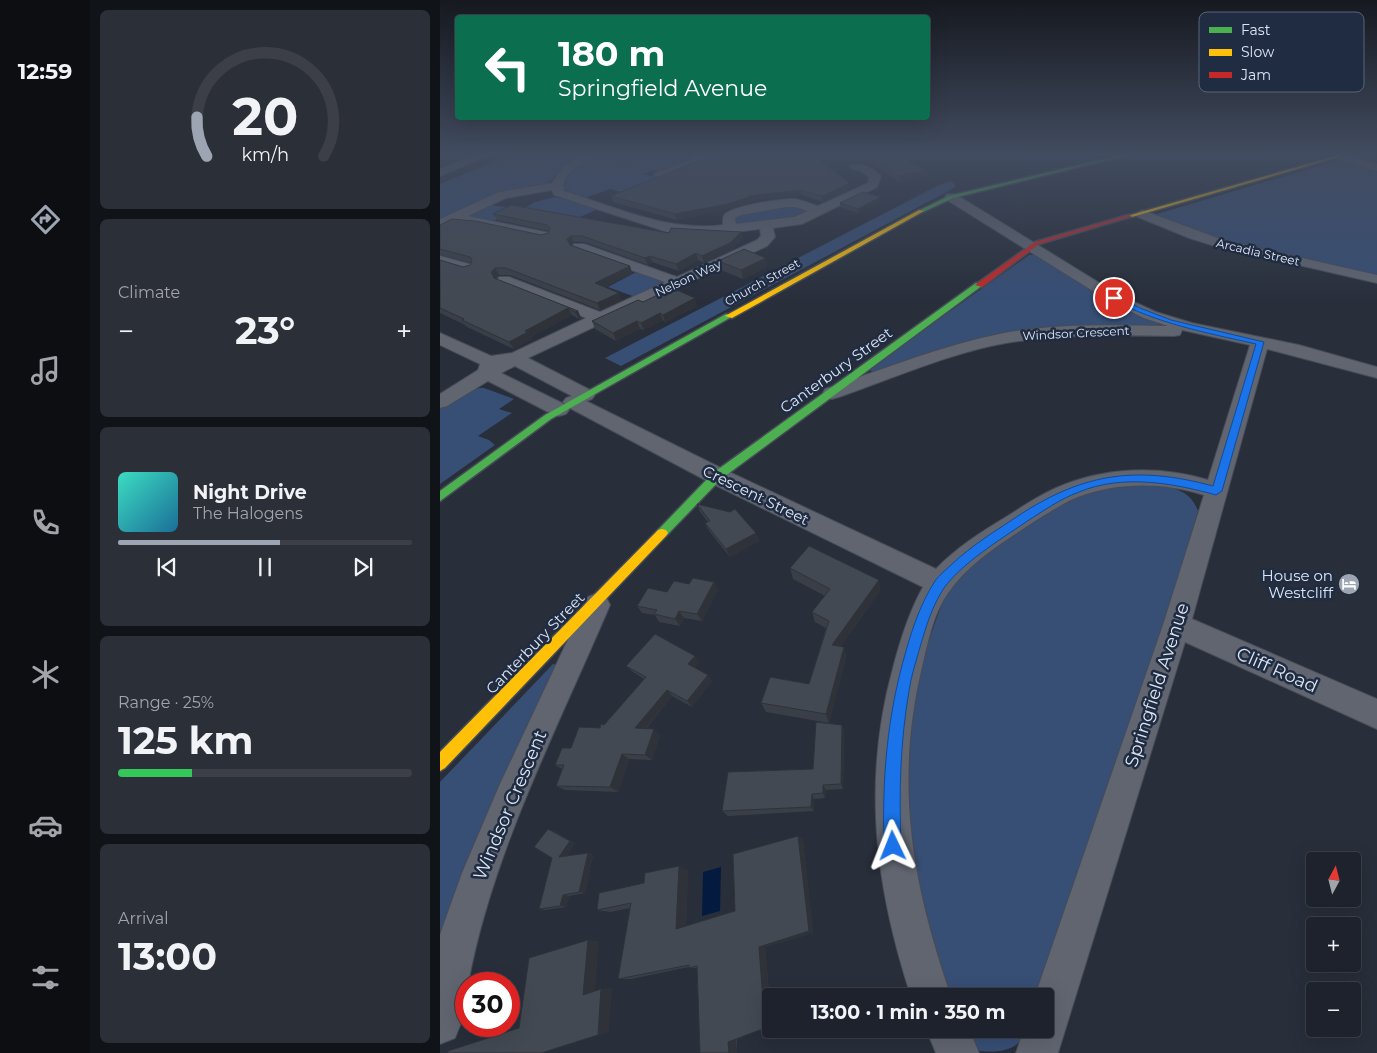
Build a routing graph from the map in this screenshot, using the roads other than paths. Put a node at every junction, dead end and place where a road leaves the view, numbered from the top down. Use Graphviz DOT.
graph roads {
  1 [pos="483,204"];
  2 [pos="592,204"];
  3 [pos="783,204"];
  4 [pos="794,204"];
  5 [pos="834,204"];
  6 [pos="935,204"];
  7 [pos="963,204"];
  8 [pos="1175,204"];
  9 [pos="820,211"];
  10 [pos="1142,214"];
  11 [pos="454,217"];
  12 [pos="440,224"];
  13 [pos="766,225"];
  14 [pos="730,230"];
  15 [pos="545,236"];
  16 [pos="1032,246"];
  17 [pos="579,248"];
  18 [pos="440,260"];
  19 [pos="468,268"];
  20 [pos="1377,279"];
  21 [pos="504,280"];
  22 [pos="678,282"];
  23 [pos="600,318"];
  24 [pos="1208,332"];
  25 [pos="440,338"];
  26 [pos="1260,342"];
  27 [pos="498,364"];
  28 [pos="1377,373"];
  29 [pos="832,393"];
  30 [pos="440,402"];
  31 [pos="572,403"];
  32 [pos="717,476"];
  33 [pos="1216,491"];
  34 [pos="440,497"];
  35 [pos="940,584"];
  36 [pos="602,595"];
  37 [pos="1177,625"];
  38 [pos="1377,714"];
  39 [pos="440,763"];
  40 [pos="928,988"];
  41 [pos="1054,1001"];
  42 [pos="440,1023"];
  43 [pos="950,1038"];
  44 [pos="1042,1038"];
  45 [pos="958,1053"];
  46 [pos="1037,1053"];
  1 -- 11 [label="street"];
  2 -- 14 [label="street"];
  3 -- 14 [label="street"];
  4 -- 9 [label="street"];
  5 -- 9 [label="street"];
  6 -- 31 [label="street, Church Street"];
  7 -- 16 [label="street"];
  8 -- 10 [label="street, Canterbury Street"];
  9 -- 13 [label="street"];
  10 -- 16 [label="street, Canterbury Street"];
  10 -- 20 [label="street, Arcadia Street"];
  11 -- 12 [label="street"];
  11 -- 15 [label="street"];
  13 -- 14 [label="street"];
  13 -- 22 [label="street, Nelson Way"];
  16 -- 24 [label="street"];
  16 -- 29 [label="street, Canterbury Street"];
  17 -- 22 [label="street"];
  18 -- 19 [label="street"];
  21 -- 23 [label="street"];
  22 -- 23 [label="street, Nelson Way"];
  23 -- 27 [label="street, Nelson Way"];
  24 -- 26 [label="street"];
  24 -- 29 [label="street, Windsor Crescent"];
  25 -- 27 [label="street"];
  26 -- 28 [label="street"];
  26 -- 33 [label="street, Springfield Avenue"];
  27 -- 30 [label="street, Nelson Way"];
  27 -- 31 [label="street"];
  27 -- 31 [label="street"];
  29 -- 32 [label="street, Canterbury Street"];
  31 -- 32 [label="street, Crescent Street"];
  31 -- 34 [label="street, Church Street"];
  32 -- 35 [label="street, Crescent Street"];
  32 -- 36 [label="street, Canterbury Street"];
  33 -- 35 [label="street"];
  33 -- 37 [label="street, Springfield Avenue"];
  35 -- 40 [label="street"];
  36 -- 39 [label="street, Canterbury Street"];
  36 -- 42 [label="street, Windsor Crescent"];
  37 -- 38 [label="street, Cliff Road"];
  37 -- 41 [label="street, Springfield Avenue"];
  43 -- 45 [label="street"];
  44 -- 46 [label="street"];
}
